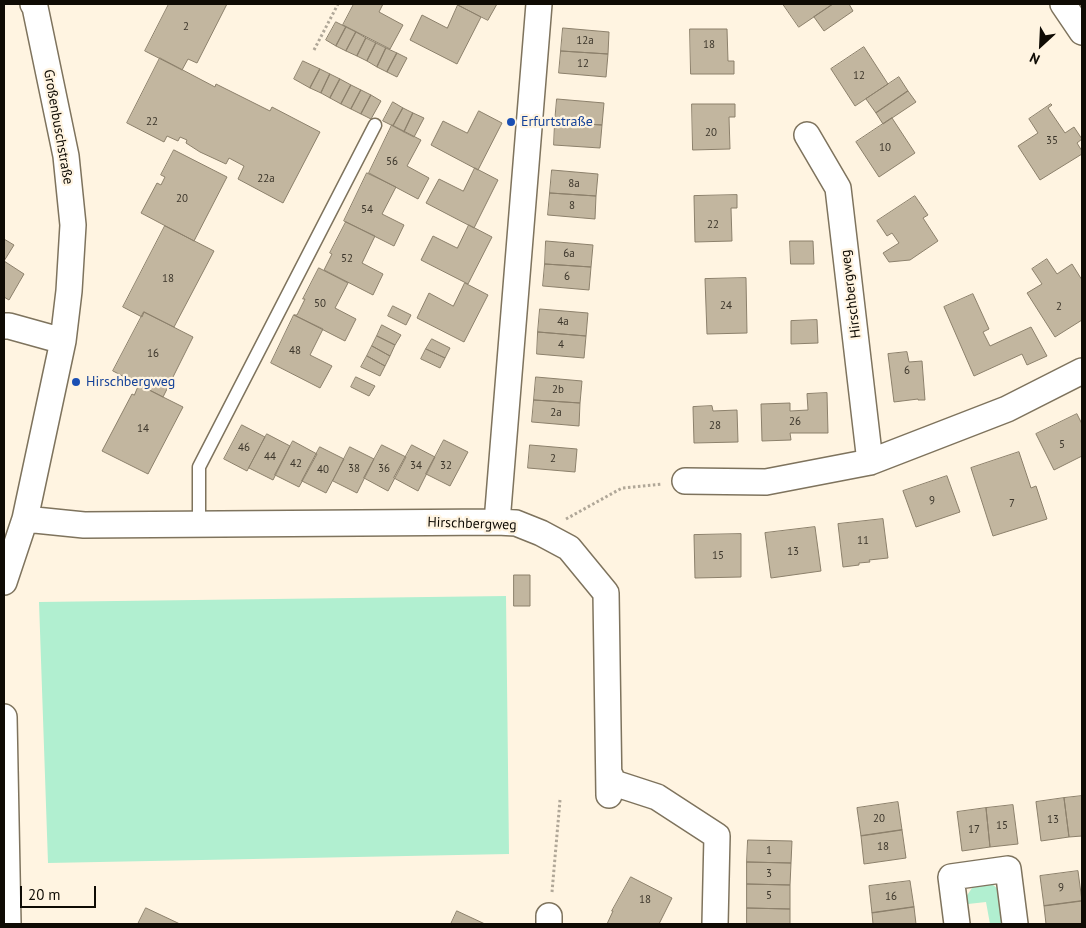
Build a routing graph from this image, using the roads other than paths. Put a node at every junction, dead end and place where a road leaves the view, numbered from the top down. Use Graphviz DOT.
graph roads {
  1 [pos="539,4"];
  2 [pos="1063,4"];
  3 [pos="36,5"];
  4 [pos="1082,32"];
  5 [pos="375,125"];
  6 [pos="807,135"];
  7 [pos="4,326"];
  8 [pos="63,341"];
  9 [pos="1082,371"];
  10 [pos="870,462"];
  11 [pos="685,481"];
  12 [pos="25,519"];
  13 [pos="497,522"];
  14 [pos="199,524"];
  15 [pos="4,582"];
  16 [pos="4,717"];
  17 [pos="8,924"];
  18 [pos="716,924"];
  19 [pos="957,924"];
  20 [pos="1015,924"];
  1 -- 13 [label="street"];
  2 -- 4 [label="street"];
  3 -- 8 [label="street, Großenbuschstraße"];
  5 -- 14 [label="lane"];
  6 -- 10 [label="street, Hirschbergweg"];
  7 -- 8 [label="street"];
  8 -- 12 [label="street, Großenbuschstraße"];
  9 -- 10 [label="street"];
  10 -- 11 [label="street"];
  12 -- 14 [label="street, Hirschbergweg"];
  12 -- 15 [label="street, Großenbuschstraße"];
  13 -- 14 [label="street, Hirschbergweg"];
  13 -- 18 [label="street, Hirschbergweg"];
  16 -- 17 [label="street"];
  19 -- 20 [label="street"];
}
